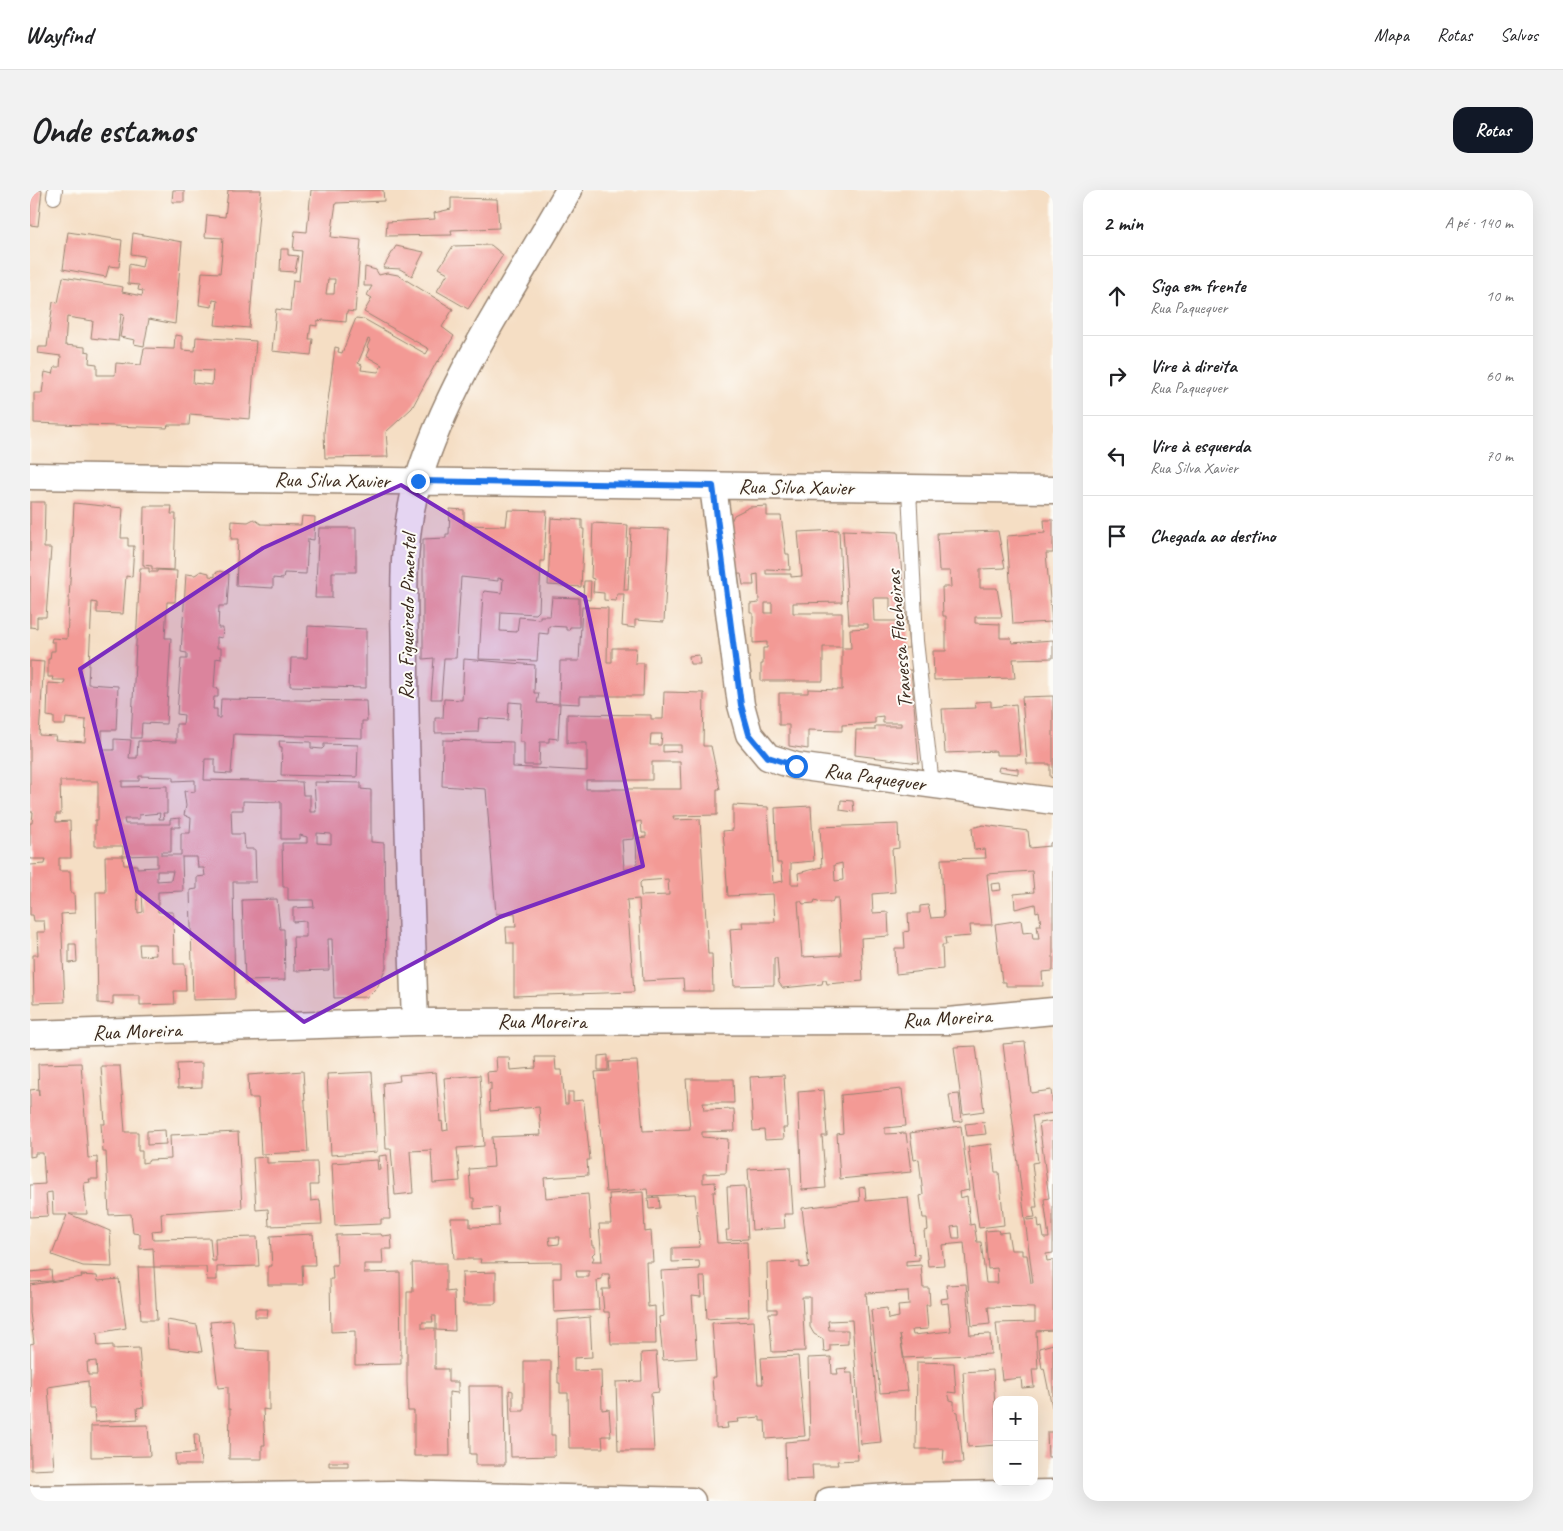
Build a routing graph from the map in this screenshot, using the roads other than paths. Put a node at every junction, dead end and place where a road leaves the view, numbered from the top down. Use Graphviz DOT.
graph roads {
  1 [pos="569,190"];
  2 [pos="30,476"];
  3 [pos="418,481"];
  4 [pos="713,486"];
  5 [pos="909,489"];
  6 [pos="1053,490"];
  7 [pos="932,785"];
  8 [pos="1053,800"];
  9 [pos="1053,1011"];
  10 [pos="415,1022"];
  11 [pos="30,1034"];
  12 [pos="1053,1493"];
  13 [pos="30,1499"];
  14 [pos="196,1500"];
  15 [pos="692,1501"];
  16 [pos="829,1501"];
  1 -- 3 [label="street, Rua Figueiredo Pimentel"];
  2 -- 3 [label="street, Rua Silva Xavier"];
  3 -- 4 [label="street, Rua Silva Xavier"];
  3 -- 10 [label="street, Rua Figueiredo Pimentel"];
  4 -- 5 [label="street, Rua Silva Xavier"];
  4 -- 7 [label="street, Rua Paquequer"];
  5 -- 6 [label="street, Rua Silva Xavier"];
  5 -- 7 [label="lane, Travessa Flecheiras"];
  7 -- 8 [label="street, Rua Paquequer"];
  9 -- 10 [label="street, Rua Moreira"];
  10 -- 11 [label="street, Rua Moreira"];
  12 -- 16 [label="street"];
  13 -- 14 [label="street"];
  14 -- 15 [label="street"];
}
